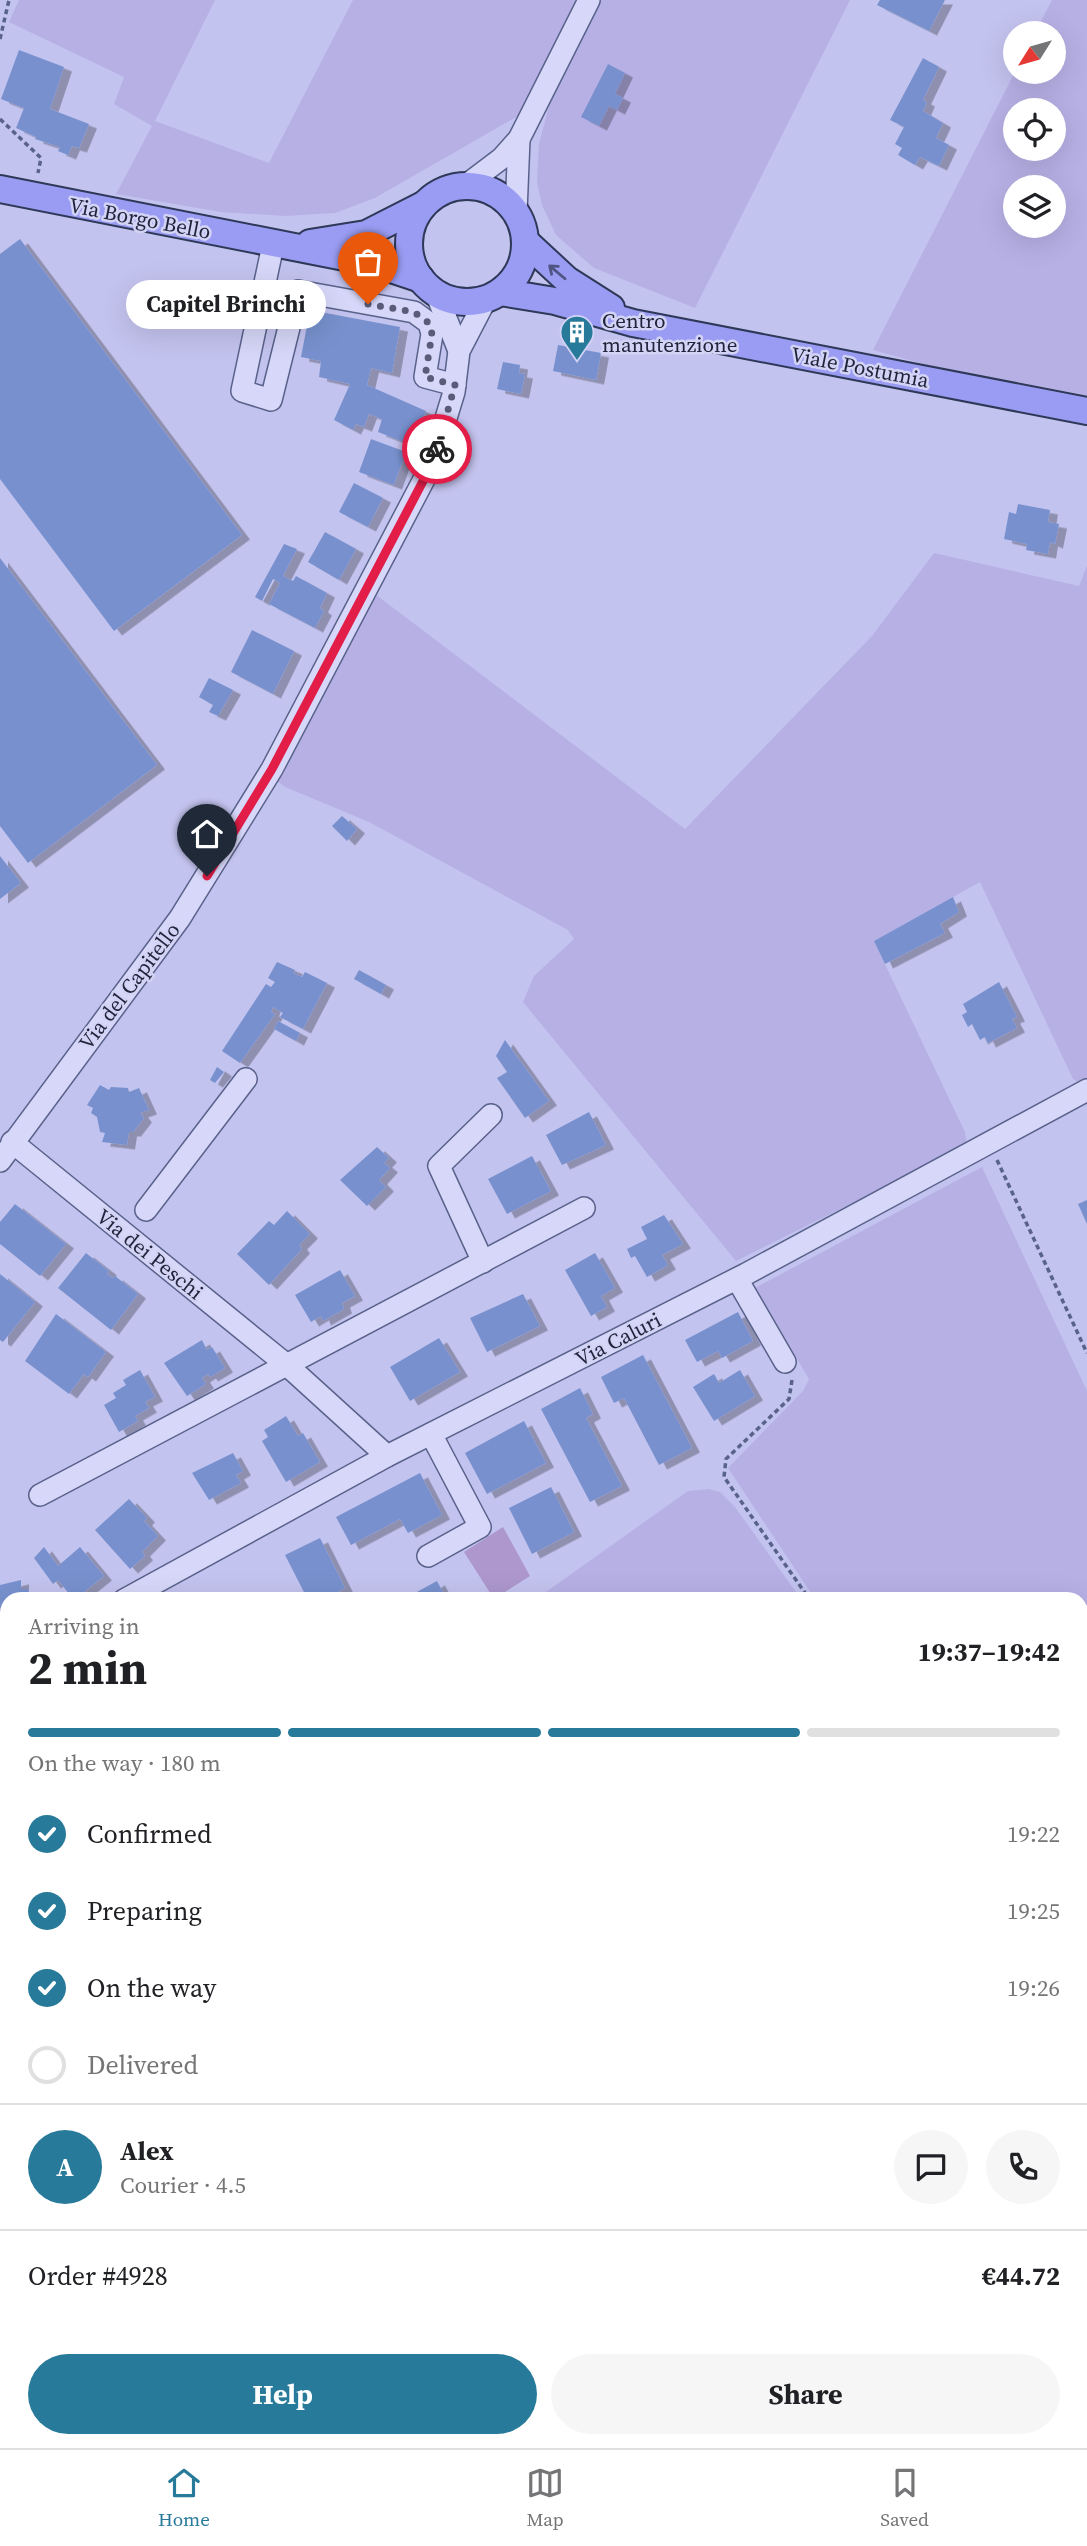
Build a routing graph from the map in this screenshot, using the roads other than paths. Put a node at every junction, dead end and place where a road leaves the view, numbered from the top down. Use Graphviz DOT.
graph roads {
  1 [pos="589,0"];
  2 [pos="519,139"];
  3 [pos="465,186"];
  4 [pos="0,189"];
  5 [pos="423,205"];
  6 [pos="516,212"];
  7 [pos="526,242"];
  8 [pos="276,245"];
  9 [pos="428,286"];
  10 [pos="493,295"];
  11 [pos="632,323"];
  12 [pos="459,351"];
  13 [pos="455,385"];
  14 [pos="1087,411"];
  15 [pos="246,1079"];
  16 [pos="1087,1090"];
  17 [pos="491,1115"];
  18 [pos="12,1142"];
  19 [pos="0,1161"];
  20 [pos="584,1208"];
  21 [pos="146,1210"];
  22 [pos="483,1262"];
  23 [pos="737,1279"];
  24 [pos="785,1362"];
  25 [pos="288,1366"];
  26 [pos="431,1434"];
  27 [pos="387,1456"];
  28 [pos="40,1495"];
  29 [pos="428,1556"];
  30 [pos="155,1592"];
  1 -- 2 [label="street"];
  2 -- 3 [label="street"];
  2 -- 6 [label="street"];
  3 -- 5 [label="main road"];
  3 -- 6 [label="main road"];
  4 -- 8 [label="main road, Via Borgo Bello"];
  5 -- 8 [label="main road, Via Borgo Bello"];
  5 -- 9 [label="main road"];
  6 -- 7 [label="main road, Viale Postumia"];
  7 -- 10 [label="main road"];
  11 -- 7 [label="main road, Viale Postumia, one-way"];
  8 -- 9 [label="main road, Via Borgo Bello"];
  8 -- 13 [label="street"];
  9 -- 10 [label="main road, Viale Postumia"];
  9 -- 12 [label="street, Via del Capitello"];
  10 -- 11 [label="main road, Viale Postumia"];
  10 -- 12 [label="street, Via del Capitello"];
  11 -- 14 [label="main road, Viale Postumia"];
  12 -- 13 [label="street, Via del Capitello"];
  13 -- 18 [label="street, Via del Capitello"];
  15 -- 21 [label="street"];
  16 -- 23 [label="street, Via Caluri"];
  17 -- 22 [label="street"];
  18 -- 19 [label="street, Via del Capitello"];
  18 -- 25 [label="street, Via dei Peschi"];
  20 -- 22 [label="street"];
  22 -- 25 [label="street"];
  23 -- 24 [label="street"];
  23 -- 26 [label="street, Via Caluri"];
  25 -- 27 [label="street, Via dei Peschi"];
  25 -- 28 [label="street"];
  26 -- 27 [label="street, Via Caluri"];
  26 -- 29 [label="street"];
  27 -- 30 [label="street, Via Caluri"];
}
